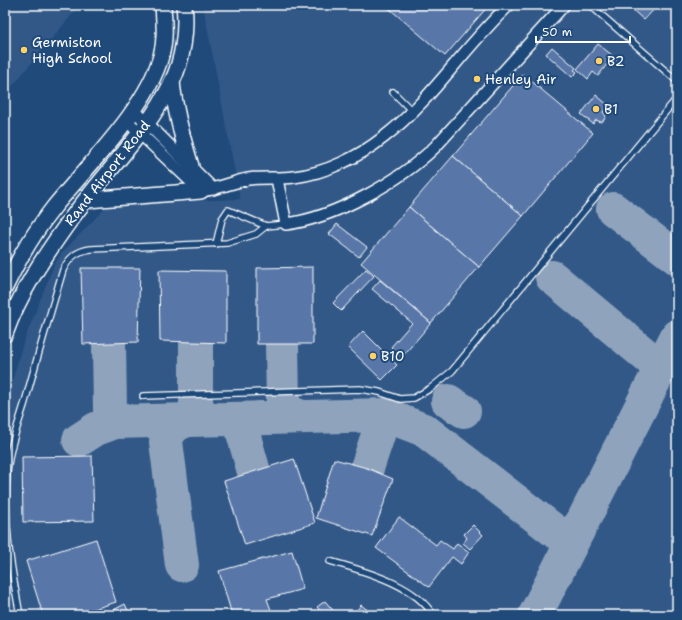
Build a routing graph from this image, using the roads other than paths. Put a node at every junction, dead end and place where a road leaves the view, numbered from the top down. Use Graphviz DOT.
graph roads {
  1 [pos="163,5"];
  2 [pos="184,5"];
  3 [pos="509,5"];
  4 [pos="590,5"];
  5 [pos="561,7"];
  6 [pos="677,81"];
  7 [pos="172,82"];
  8 [pos="393,92"];
  9 [pos="677,98"];
  10 [pos="412,111"];
  11 [pos="130,114"];
  12 [pos="144,127"];
  13 [pos="190,166"];
  14 [pos="277,179"];
  15 [pos="207,190"];
  16 [pos="87,200"];
  17 [pos="286,224"];
  18 [pos="266,226"];
  19 [pos="216,244"];
  20 [pos="5,287"];
  21 [pos="5,334"];
  22 [pos="142,396"];
  23 [pos="330,561"];
  24 [pos="20,615"];
  25 [pos="432,615"];
  1 -- 11 [label="street, Rand Airport Road"];
  2 -- 7 [label="street, Rand Airport Road"];
  3 -- 10 [label="street"];
  4 -- 6 [label="lane"];
  5 -- 17 [label="street"];
  7 -- 12 [label="street, Rand Airport Road"];
  7 -- 13 [label="street"];
  8 -- 10 [label="lane"];
  9 -- 22 [label="lane"];
  10 -- 14 [label="street"];
  11 -- 12 [label="street"];
  11 -- 20 [label="street, Rand Airport Road"];
  12 -- 13 [label="street"];
  12 -- 15 [label="street"];
  12 -- 16 [label="street, Rand Airport Road"];
  13 -- 15 [label="street"];
  14 -- 15 [label="street"];
  14 -- 17 [label="street"];
  15 -- 16 [label="street"];
  16 -- 21 [label="street, Rand Airport Road"];
  17 -- 18 [label="lane"];
  18 -- 19 [label="lane"];
  18 -- 19 [label="lane"];
  19 -- 24 [label="lane"];
  23 -- 25 [label="lane"];
}
